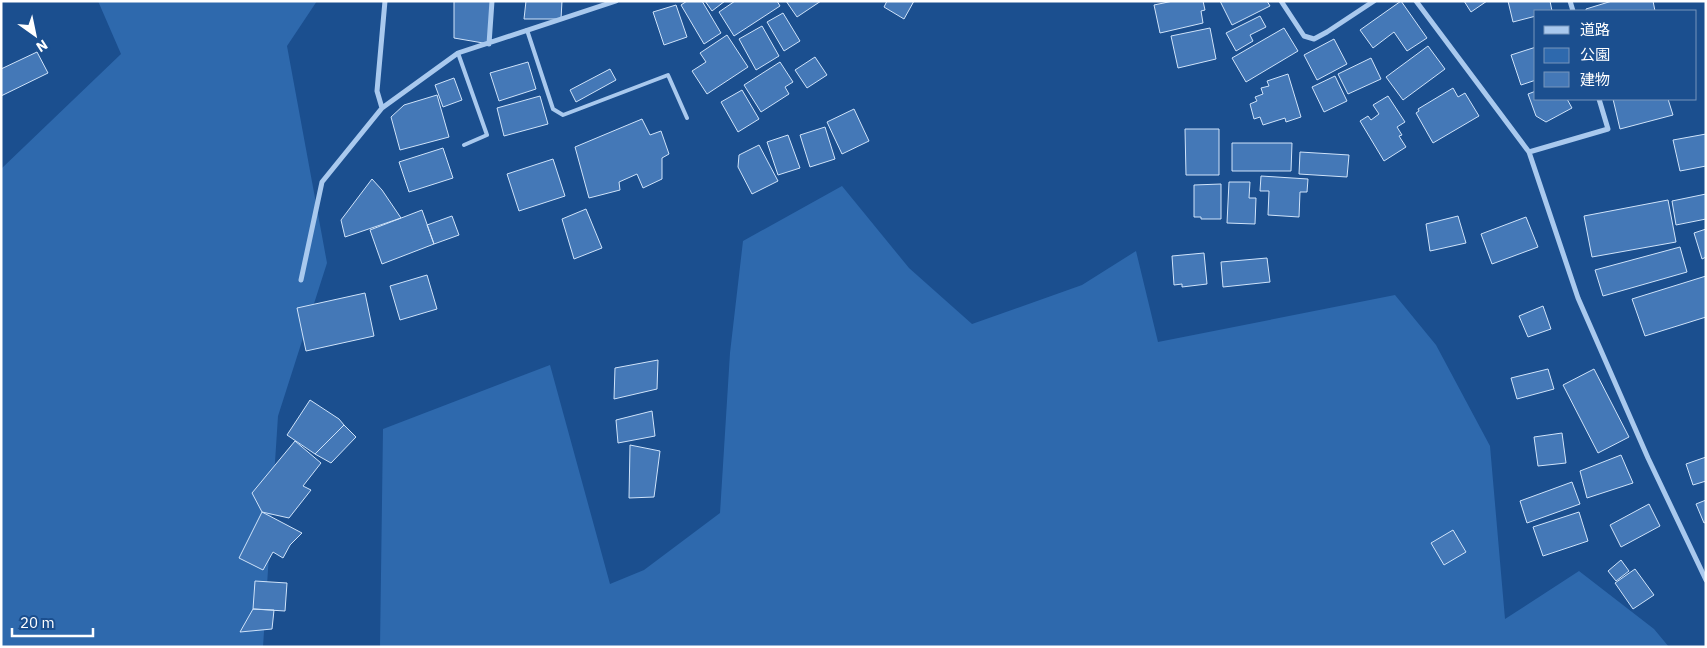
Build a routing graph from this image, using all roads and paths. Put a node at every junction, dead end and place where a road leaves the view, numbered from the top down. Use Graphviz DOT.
graph roads {
  1 [pos="385,1"];
  2 [pos="492,1"];
  3 [pos="616,1"];
  4 [pos="1281,1"];
  5 [pos="1374,1"];
  6 [pos="1416,1"];
  7 [pos="598,4"];
  8 [pos="527,30"];
  9 [pos="489,44"];
  10 [pos="458,53"];
  11 [pos="1599,100"];
  12 [pos="382,108"];
  13 [pos="686,118"];
  14 [pos="464,145"];
  15 [pos="1529,152"];
  16 [pos="301,280"];
  17 [pos="1706,580"];
  1 -- 12 [label="street"];
  2 -- 9 [label="street"];
  3 -- 7 [label="street"];
  4 -- 5 [label="street"];
  6 -- 15 [label="street"];
  7 -- 8 [label="street"];
  8 -- 9 [label="street"];
  8 -- 13 [label="lane"];
  9 -- 10 [label="street"];
  10 -- 12 [label="street"];
  10 -- 14 [label="lane"];
  11 -- 15 [label="street"];
  12 -- 16 [label="street"];
  15 -- 17 [label="street"];
}
